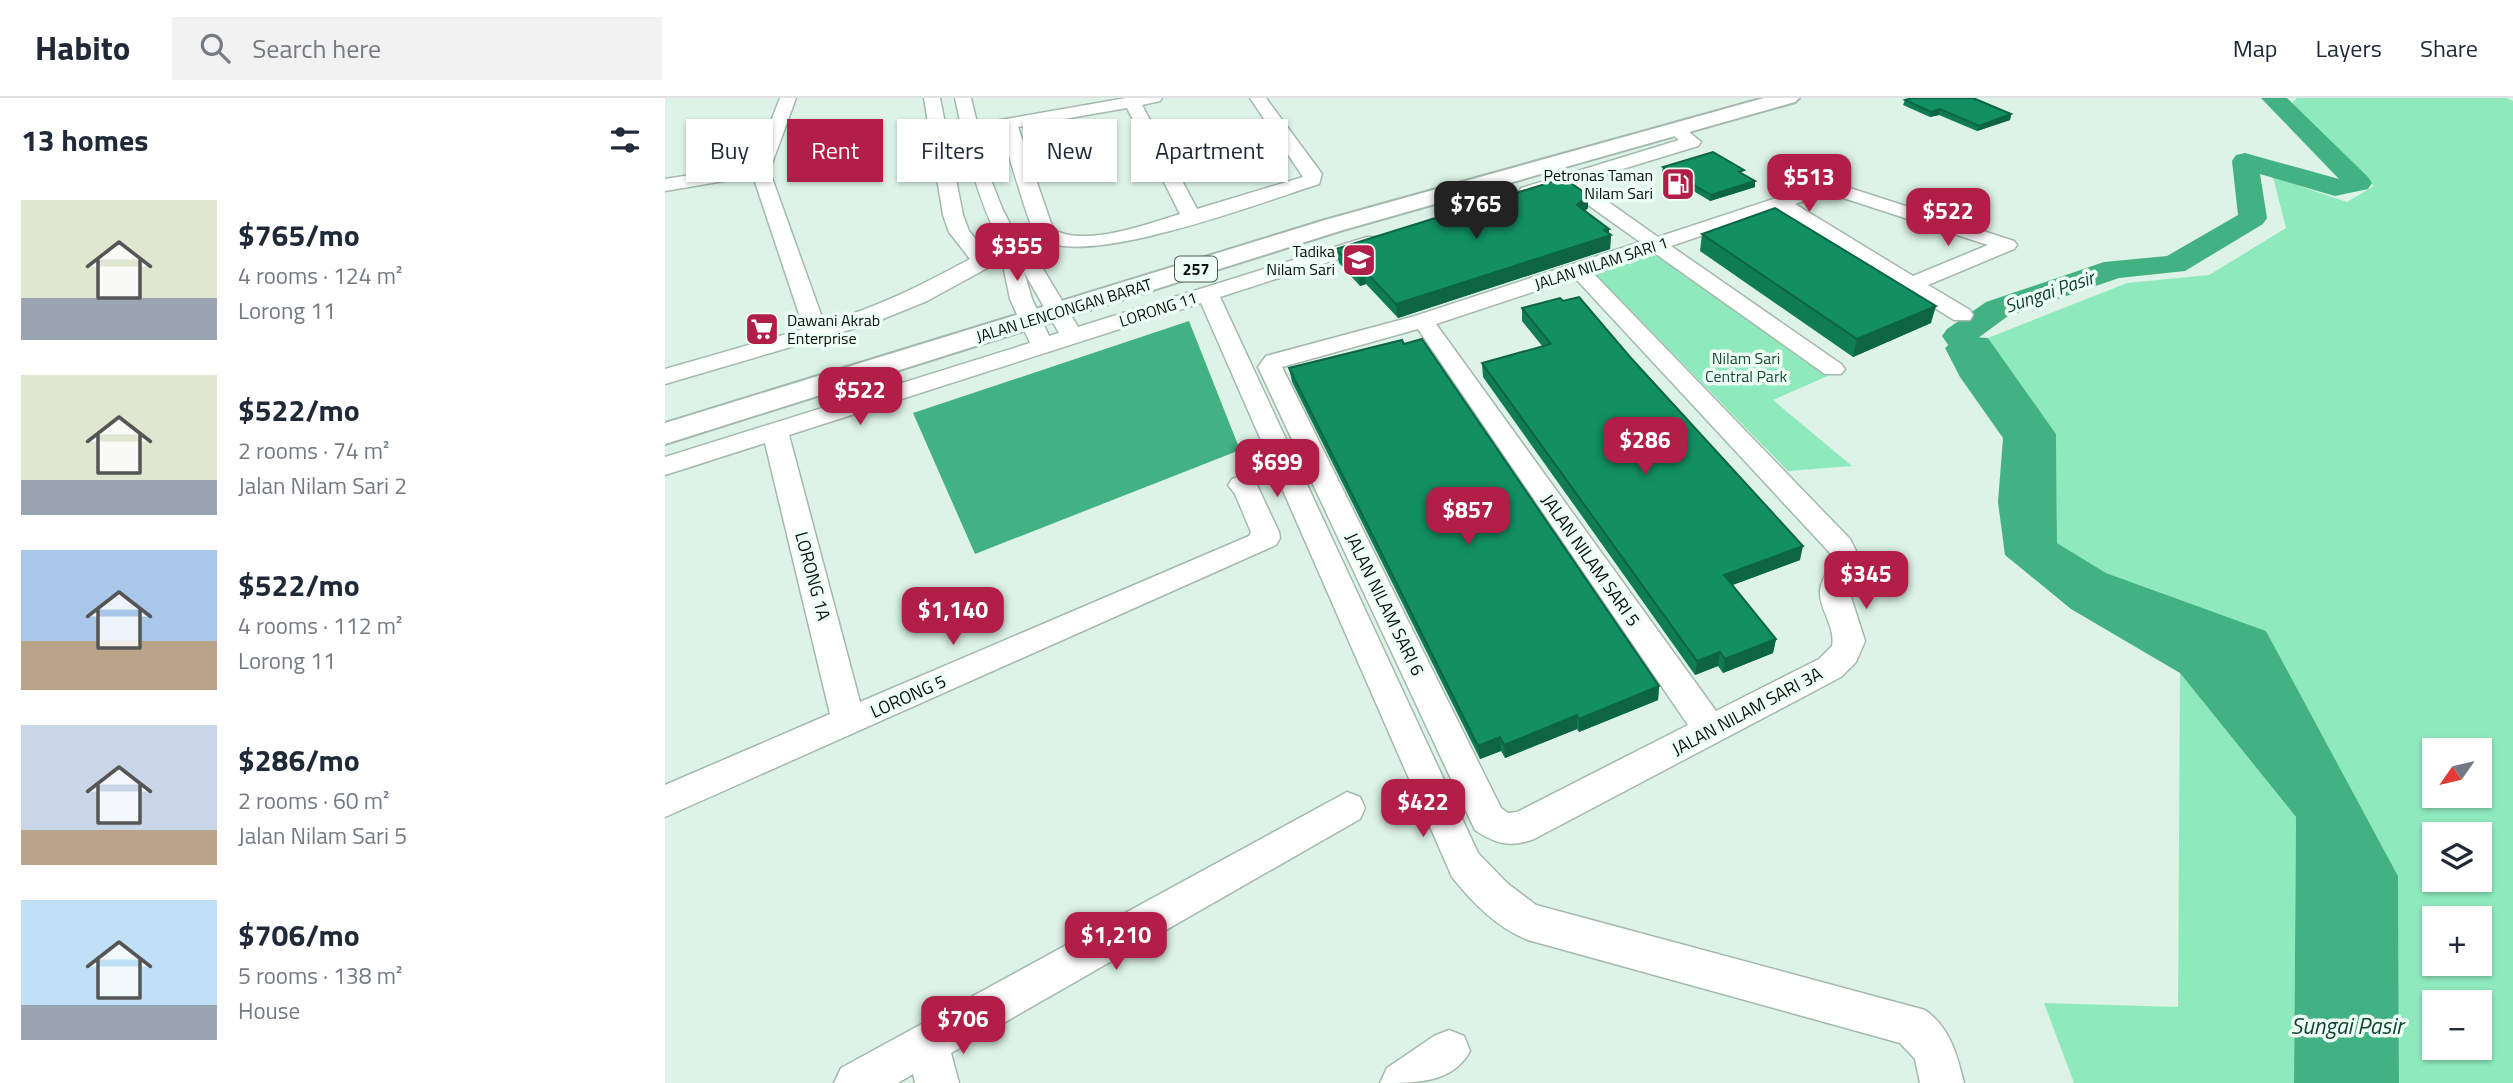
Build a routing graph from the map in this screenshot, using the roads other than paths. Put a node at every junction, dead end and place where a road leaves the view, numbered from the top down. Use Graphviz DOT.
graph roads {
  1 [pos="787,98"];
  2 [pos="932,98"];
  3 [pos="963,98"];
  4 [pos="1154,98"];
  5 [pos="1258,98"];
  6 [pos="1741,98"];
  7 [pos="1788,98"];
  8 [pos="1132,102"];
  9 [pos="967,119"];
  10 [pos="1009,124"];
  11 [pos="1009,127"];
  12 [pos="773,136"];
  13 [pos="1556,173"];
  14 [pos="686,182"];
  15 [pos="765,182"];
  16 [pos="985,182"];
  17 [pos="665,185"];
  18 [pos="1514,196"];
  19 [pos="1779,204"];
  20 [pos="1192,218"];
  21 [pos="1398,233"];
  22 [pos="1657,244"];
  23 [pos="1012,248"];
  24 [pos="982,261"];
  25 [pos="1579,270"];
  26 [pos="1913,284"];
  27 [pos="1207,293"];
  28 [pos="1962,315"];
  29 [pos="1045,319"];
  30 [pos="1423,321"];
  31 [pos="816,332"];
  32 [pos="1833,369"];
  33 [pos="665,377"];
  34 [pos="665,408"];
  35 [pos="775,431"];
  36 [pos="665,434"];
  37 [pos="665,466"];
  38 [pos="1241,485"];
  39 [pos="849,722"];
  40 [pos="1711,731"];
  41 [pos="665,801"];
  42 [pos="1347,808"];
  43 [pos="1503,829"];
  44 [pos="1449,1051"];
  45 [pos="932,1063"];
  46 [pos="856,1083"];
  47 [pos="1402,1083"];
  48 [pos="1942,1083"];
  1 -- 12 [label="street"];
  2 -- 24 [label="street"];
  3 -- 9 [label="street"];
  4 -- 8 [label="street"];
  5 -- 20 [label="street"];
  6 -- 29 [label="highway, JALAN LENCONGAN BARAT / 257"];
  7 -- 13 [label="highway, JALAN LENCONGAN BARAT / 257"];
  8 -- 10 [label="street"];
  8 -- 20 [label="street"];
  11 -- 20 [label="street"];
  13 -- 18 [label="street"];
  13 -- 22 [label="street"];
  13 -- 29 [label="highway, JALAN LENCONGAN BARAT / 257"];
  14 -- 17 [label="street"];
  15 -- 31 [label="street"];
  16 -- 23 [label="street"];
  19 -- 22 [label="street, JALAN NILAM SARI 1"];
  19 -- 26 [label="street"];
  19 -- 26 [label="street, JALAN NILAM SARI 1"];
  21 -- 27 [label="street, LORONG 11"];
  22 -- 25 [label="street, JALAN NILAM SARI 1"];
  22 -- 32 [label="street"];
  23 -- 24 [label="street"];
  23 -- 29 [label="street"];
  24 -- 31 [label="street"];
  25 -- 30 [label="street, JALAN NILAM SARI 1"];
  25 -- 40 [label="street, JALAN NILAM SARI 3A"];
  26 -- 28 [label="street"];
  27 -- 29 [label="street, LORONG 11"];
  27 -- 48 [label="street"];
  29 -- 34 [label="highway, JALAN LENCONGAN BARAT / 257"];
  29 -- 35 [label="street, LORONG 11"];
  29 -- 36 [label="highway, JALAN LENCONGAN BARAT / 257"];
  30 -- 40 [label="street, JALAN NILAM SARI 5"];
  30 -- 43 [label="street, JALAN NILAM SARI 6"];
  31 -- 33 [label="street"];
  35 -- 37 [label="street, LORONG 11"];
  35 -- 39 [label="street, LORONG 1A"];
  38 -- 39 [label="street, LORONG 5"];
  39 -- 41 [label="street, LORONG 5"];
  40 -- 43 [label="street, JALAN NILAM SARI 3A"];
  42 -- 45 [label="street"];
  44 -- 47 [label="street"];
  45 -- 46 [label="street"];
}
